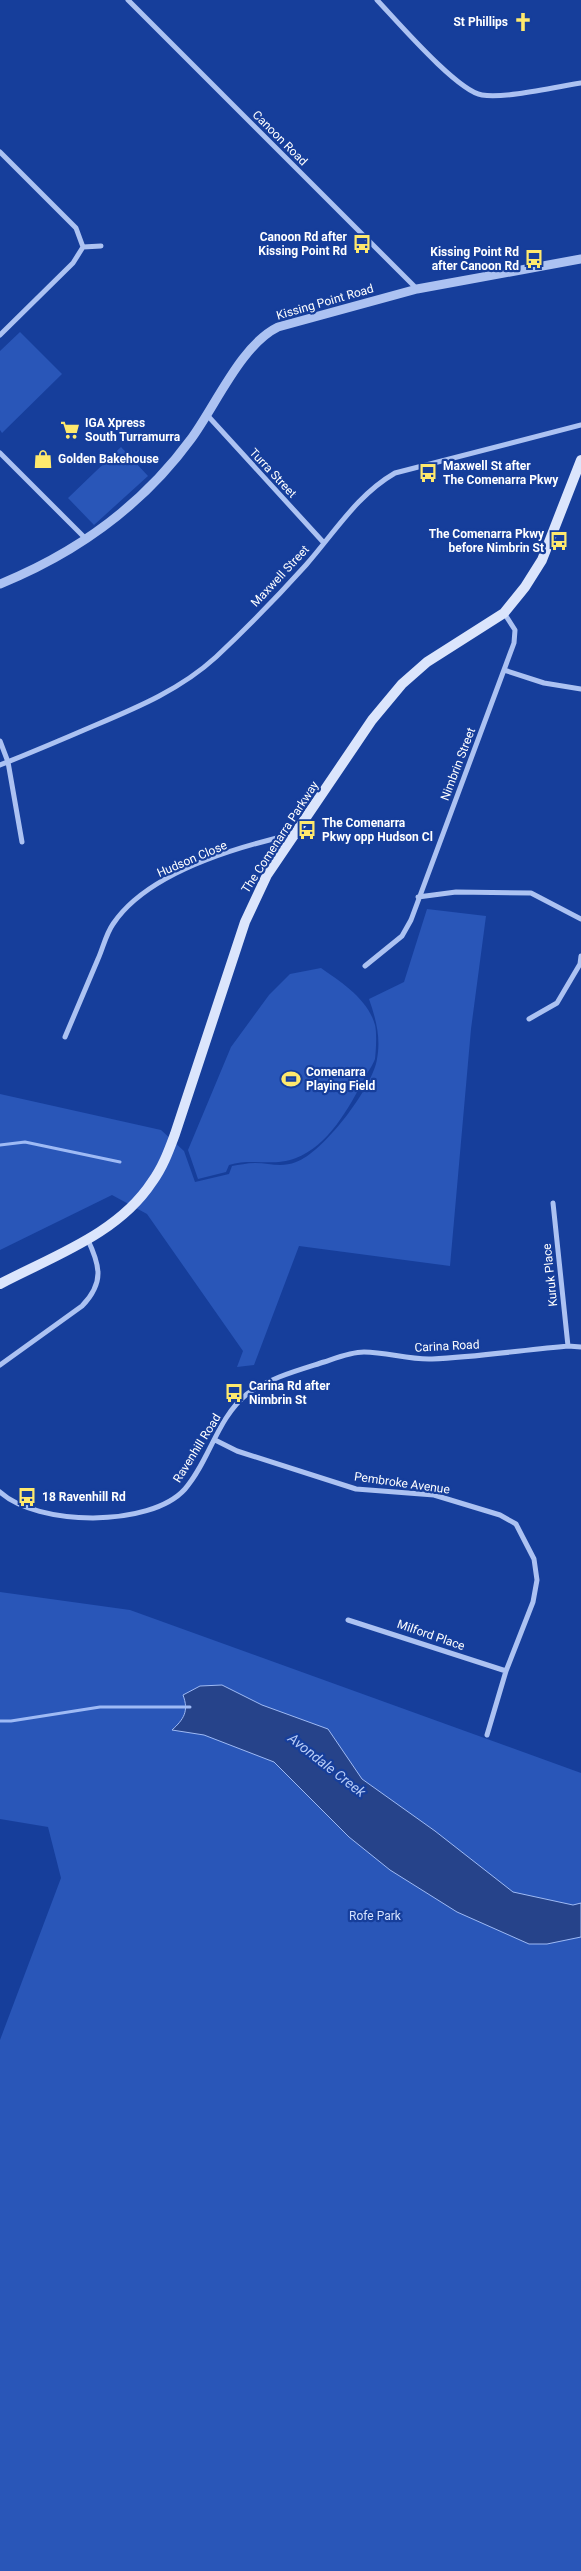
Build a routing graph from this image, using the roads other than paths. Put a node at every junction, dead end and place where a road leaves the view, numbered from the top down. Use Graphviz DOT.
graph roads {
  1 [pos="128,0"];
  2 [pos="377,0"];
  3 [pos="581,83"];
  4 [pos="0,152"];
  5 [pos="101,246"];
  6 [pos="83,248"];
  7 [pos="581,259"];
  8 [pos="417,289"];
  9 [pos="0,335"];
  10 [pos="208,416"];
  11 [pos="581,425"];
  12 [pos="0,453"];
  13 [pos="581,460"];
  14 [pos="87,540"];
  15 [pos="324,543"];
  16 [pos="0,584"];
  17 [pos="504,613"];
  18 [pos="504,670"];
  19 [pos="581,689"];
  20 [pos="0,741"];
  21 [pos="8,762"];
  22 [pos="0,765"];
  23 [pos="294,834"];
  24 [pos="22,842"];
  25 [pos="418,898"];
  26 [pos="581,919"];
  27 [pos="581,956"];
  28 [pos="365,966"];
  29 [pos="529,1019"];
  30 [pos="65,1037"];
  31 [pos="553,1203"];
  32 [pos="87,1238"];
  33 [pos="0,1284"];
  34 [pos="568,1346"];
  35 [pos="581,1347"];
  36 [pos="0,1365"];
  37 [pos="260,1386"];
  38 [pos="215,1440"];
  39 [pos="0,1492"];
  40 [pos="348,1620"];
  41 [pos="506,1671"];
  42 [pos="486,1735"];
  1 -- 8 [label="street, Canoon Road"];
  2 -- 3 [label="street"];
  4 -- 6 [label="street"];
  5 -- 6 [label="street"];
  6 -- 9 [label="street"];
  7 -- 8 [label="street, Kissing Point Road"];
  8 -- 10 [label="street, Kissing Point Road"];
  10 -- 14 [label="street, Kissing Point Road"];
  10 -- 15 [label="street, Turra Street"];
  11 -- 15 [label="street, Maxwell Street"];
  12 -- 14 [label="street"];
  13 -- 17 [label="main road, The Comenarra Parkway"];
  14 -- 16 [label="street, Kissing Point Road"];
  15 -- 21 [label="street, Maxwell Street"];
  17 -- 18 [label="street, Nimbrin Street"];
  17 -- 23 [label="main road, The Comenarra Parkway"];
  18 -- 19 [label="street"];
  18 -- 25 [label="street, Nimbrin Street"];
  20 -- 21 [label="street"];
  21 -- 22 [label="street, Maxwell Street"];
  21 -- 24 [label="street"];
  23 -- 30 [label="street, Hudson Close"];
  23 -- 32 [label="main road, The Comenarra Parkway"];
  25 -- 26 [label="street"];
  25 -- 28 [label="street, Nimbrin Street"];
  27 -- 29 [label="street"];
  31 -- 34 [label="street, Kuruk Place"];
  32 -- 33 [label="main road, The Comenarra Parkway"];
  32 -- 36 [label="street"];
  34 -- 35 [label="street, Carina Road"];
  34 -- 37 [label="street, Carina Road"];
  37 -- 38 [label="street, Ravenhill Road"];
  38 -- 39 [label="street, Ravenhill Road"];
  38 -- 41 [label="street, Pembroke Avenue"];
  40 -- 41 [label="street, Milford Place"];
  41 -- 42 [label="street, Pembroke Avenue"];
}
